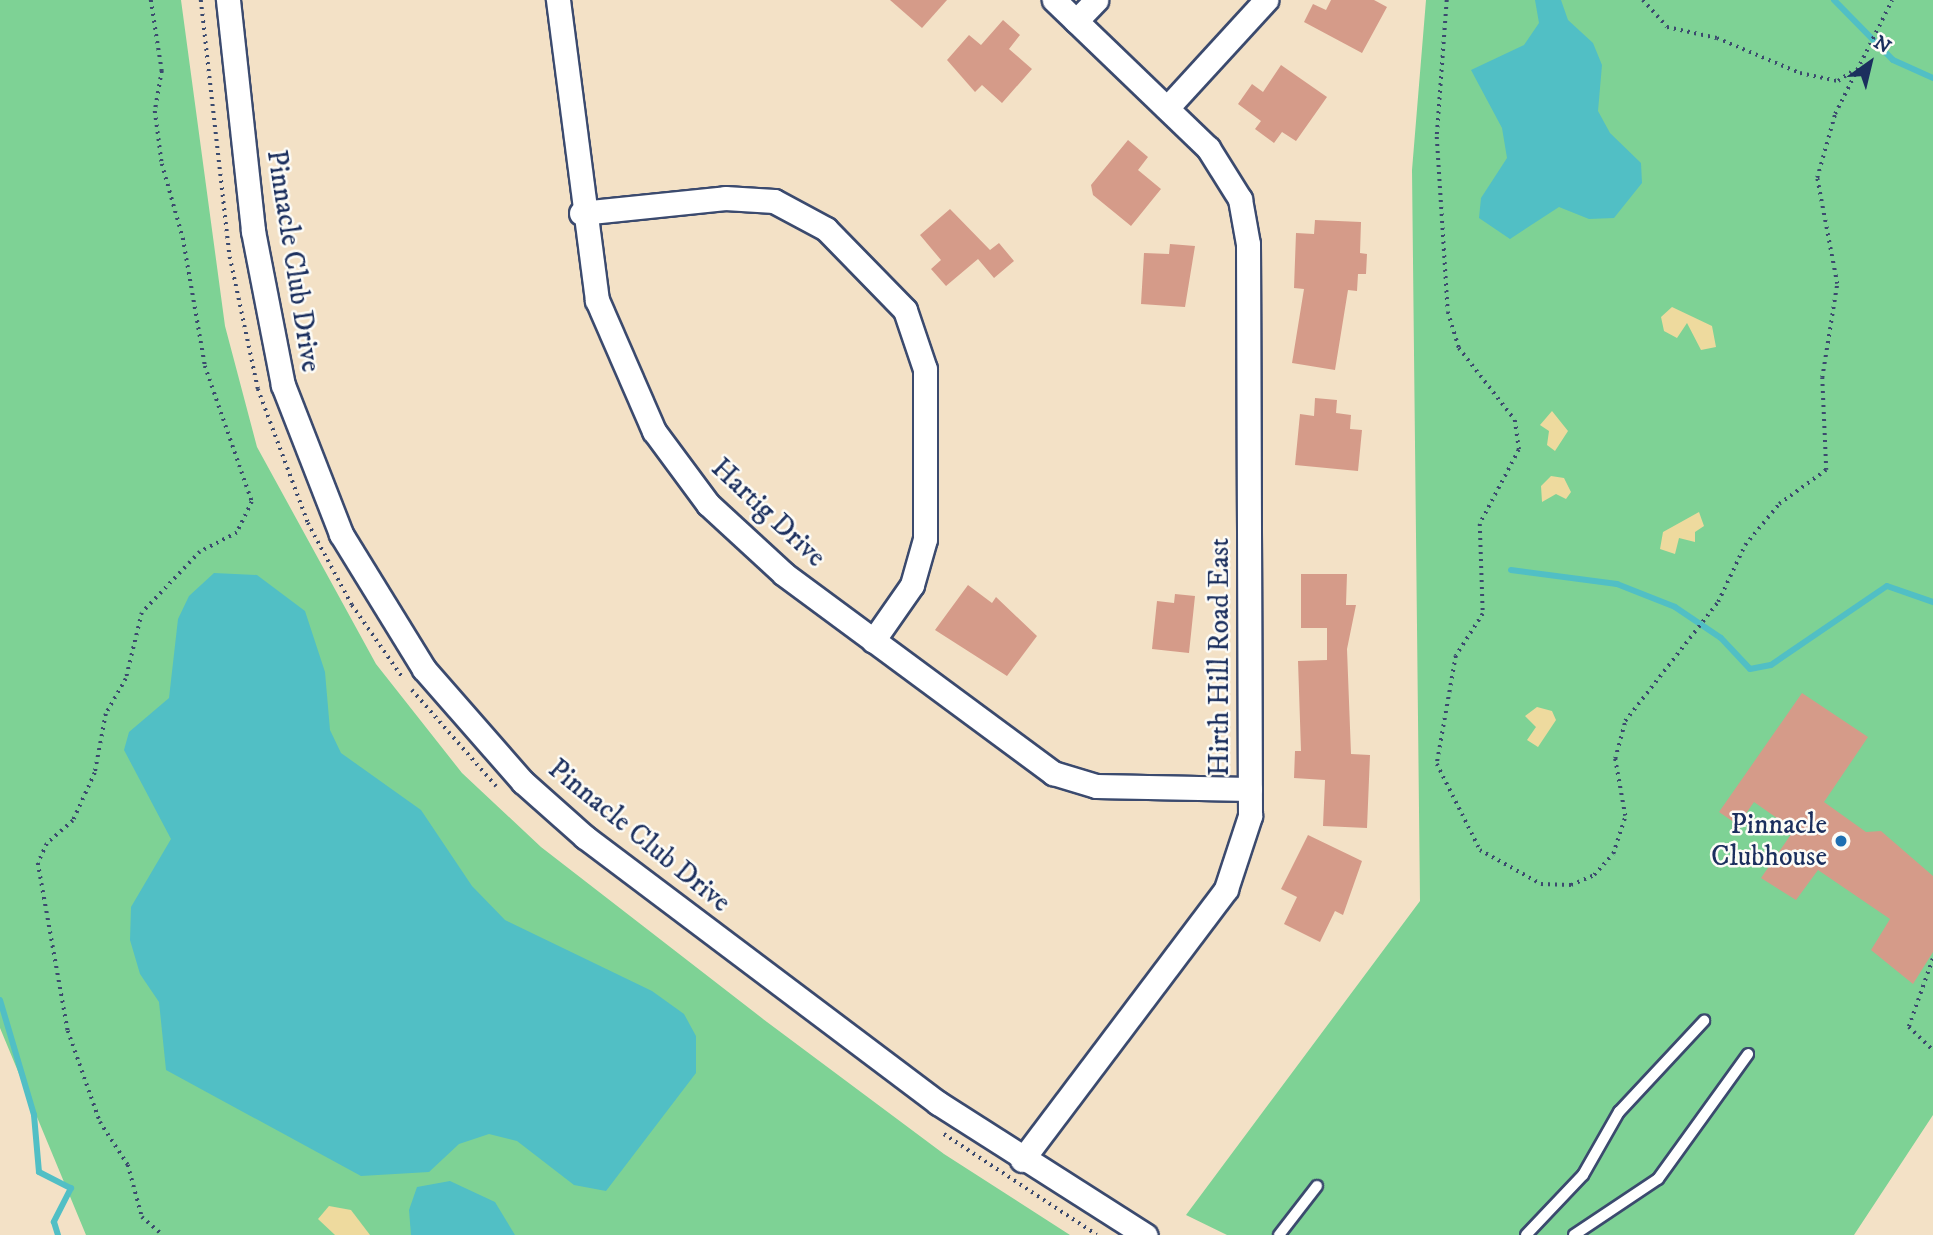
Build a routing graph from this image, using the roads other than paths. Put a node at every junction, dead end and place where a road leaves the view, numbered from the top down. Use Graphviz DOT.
graph roads {
  1 [pos="228,0"];
  2 [pos="558,0"];
  3 [pos="1054,0"];
  4 [pos="1096,0"];
  5 [pos="1266,0"];
  6 [pos="1083,28"];
  7 [pos="1167,108"];
  8 [pos="581,213"];
  9 [pos="873,640"];
  10 [pos="1250,789"];
  11 [pos="1704,1021"];
  12 [pos="1748,1054"];
  13 [pos="1022,1160"];
  14 [pos="1317,1186"];
  15 [pos="1145,1235"];
  16 [pos="1279,1235"];
  17 [pos="1526,1235"];
  18 [pos="1574,1235"];
  1 -- 13 [label="street, Pinnacle Club Drive"];
  2 -- 8 [label="street, Hartig Drive"];
  3 -- 6 [label="street, Hirth Hill Road East"];
  4 -- 6 [label="street"];
  5 -- 7 [label="street"];
  6 -- 7 [label="street, Hirth Hill Road East"];
  7 -- 10 [label="street, Hirth Hill Road East"];
  8 -- 9 [label="street, Hartig Drive"];
  8 -- 9 [label="street"];
  9 -- 10 [label="street, Hartig Drive"];
  10 -- 13 [label="street, Hirth Hill Road East"];
  11 -- 17 [label="lane"];
  12 -- 18 [label="lane"];
  13 -- 15 [label="street, Pinnacle Club Drive"];
  14 -- 16 [label="lane"];
}
